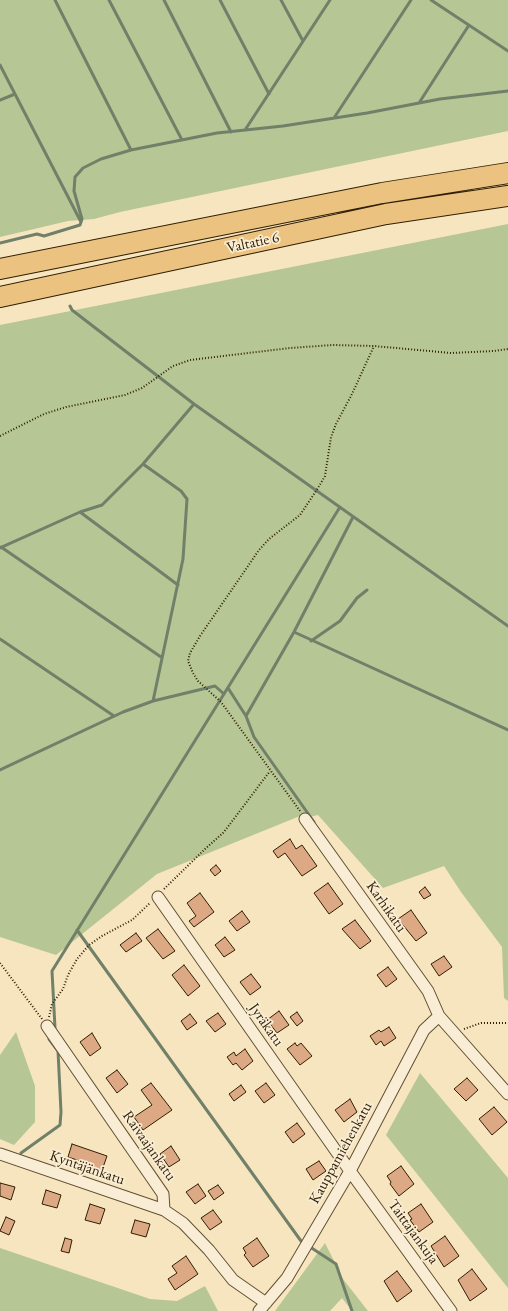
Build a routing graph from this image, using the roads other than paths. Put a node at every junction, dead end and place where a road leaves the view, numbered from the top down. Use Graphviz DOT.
graph roads {
  1 [pos="508,172"];
  2 [pos="508,196"];
  3 [pos="0,269"];
  4 [pos="0,297"];
  5 [pos="305,819"];
  6 [pos="158,897"];
  7 [pos="439,1016"];
  8 [pos="47,1026"];
  9 [pos="508,1094"];
  10 [pos="0,1154"];
  11 [pos="350,1171"];
  12 [pos="164,1210"];
  13 [pos="262,1307"];
  14 [pos="451,1311"];
  1 -- 3 [label="highway, Valtatie 6"];
  2 -- 4 [label="highway, Valtatie 6"];
  5 -- 7 [label="street, Karhikatu"];
  6 -- 11 [label="street, Jyräkatu"];
  7 -- 9 [label="street, Karhikatu"];
  7 -- 11 [label="street, Kauppamiehenkatu"];
  8 -- 12 [label="street, Raivaajankatu"];
  10 -- 12 [label="street, Kyntäjänkatu"];
  11 -- 13 [label="street, Kauppamiehenkatu"];
  11 -- 14 [label="street, Taittajankuja"];
  12 -- 13 [label="street"];
}
